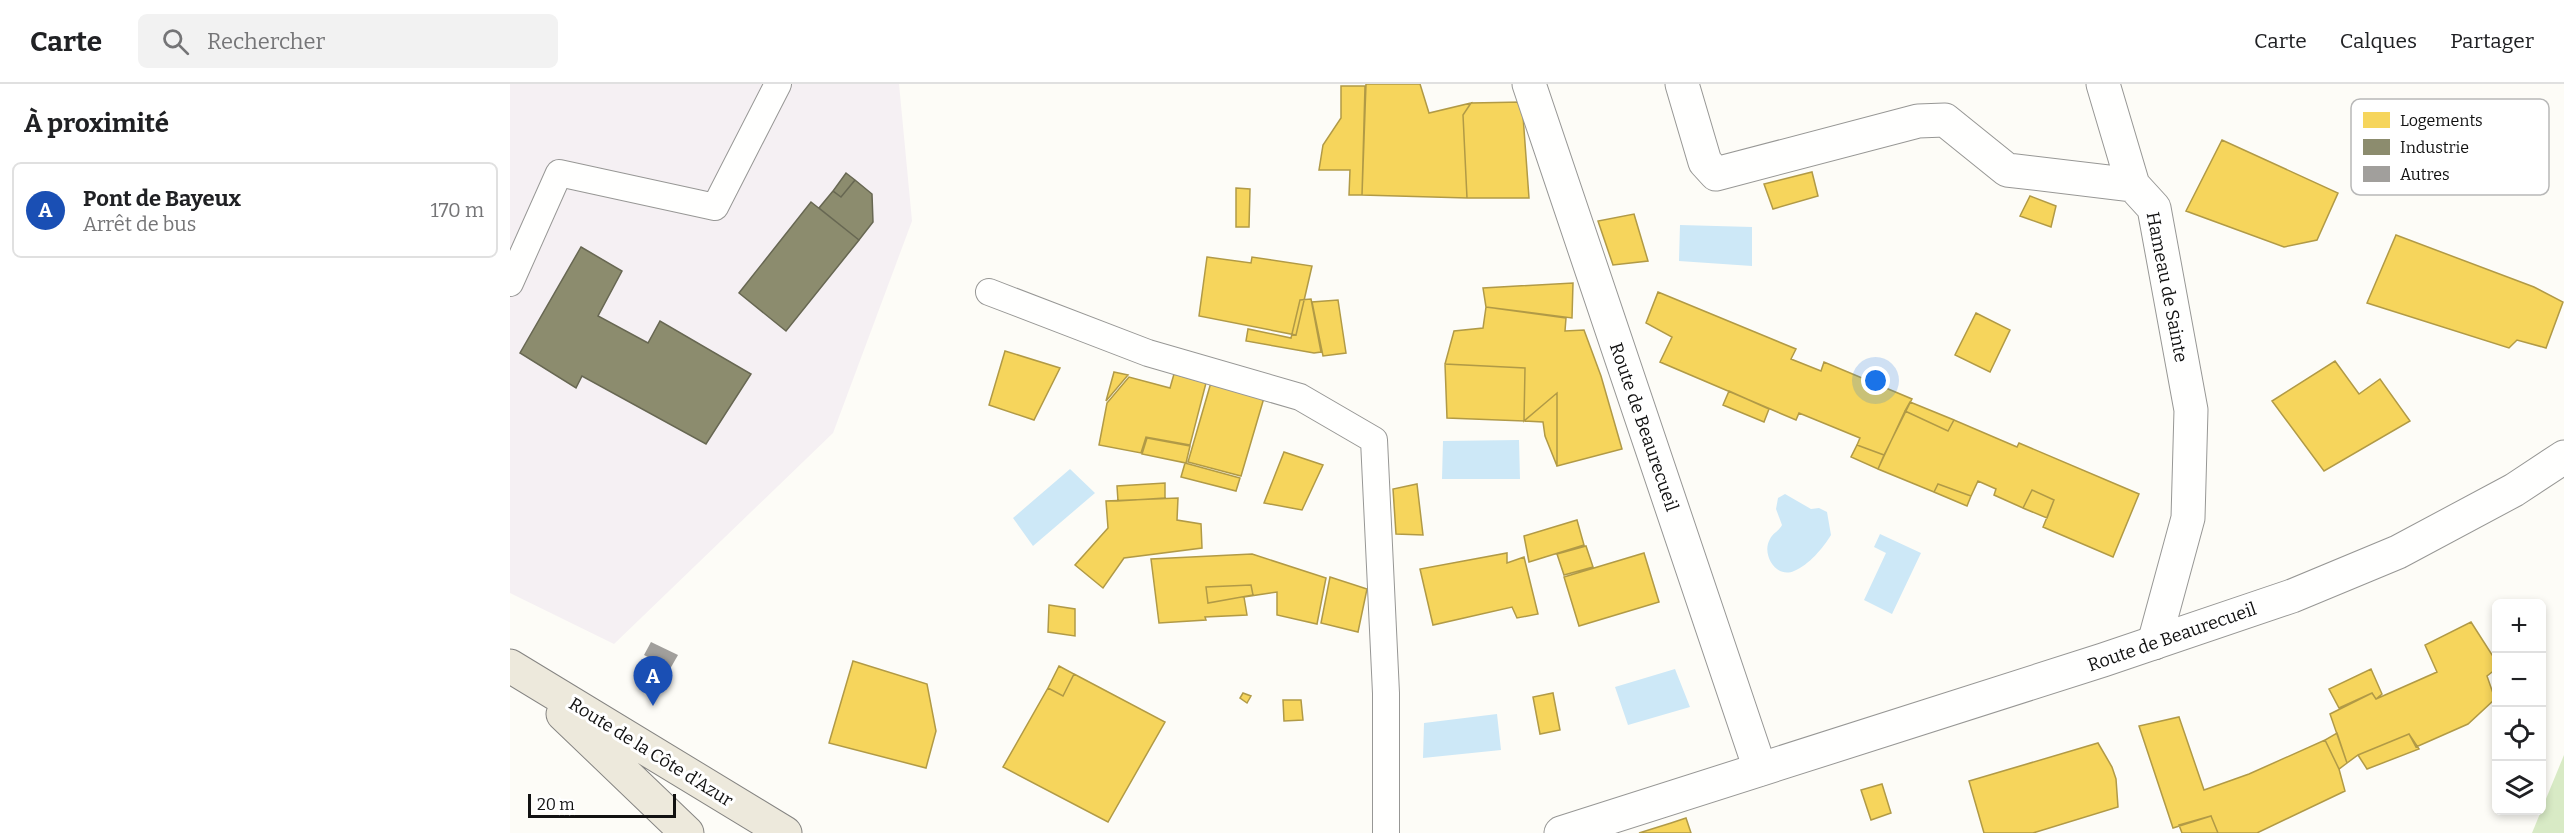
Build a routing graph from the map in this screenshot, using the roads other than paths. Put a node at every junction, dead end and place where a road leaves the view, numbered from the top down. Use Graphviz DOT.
graph roads {
  1 [pos="778,84"];
  2 [pos="1529,84"];
  3 [pos="1682,84"];
  4 [pos="2103,84"];
  5 [pos="2133,185"];
  6 [pos="510,283"];
  7 [pos="989,292"];
  8 [pos="2564,457"];
  9 [pos="2154,642"];
  10 [pos="514,668"];
  11 [pos="1760,770"];
  12 [pos="687,833"];
  13 [pos="785,833"];
  14 [pos="1386,833"];
  15 [pos="1561,833"];
  1 -- 6 [label="lane"];
  2 -- 11 [label="street, Route de Beaurecueil"];
  3 -- 5 [label="street"];
  4 -- 5 [label="street"];
  5 -- 9 [label="street, Hameau de Sainte"];
  7 -- 14 [label="lane"];
  8 -- 9 [label="street, Route de Beaurecueil"];
  9 -- 11 [label="street, Route de Beaurecueil"];
  10 -- 12 [label="main road, Route de la Côte d'Azur"];
  10 -- 13 [label="main road, Route de la Côte d'Azur"];
  11 -- 15 [label="street, Route de Beaurecueil"];
}
